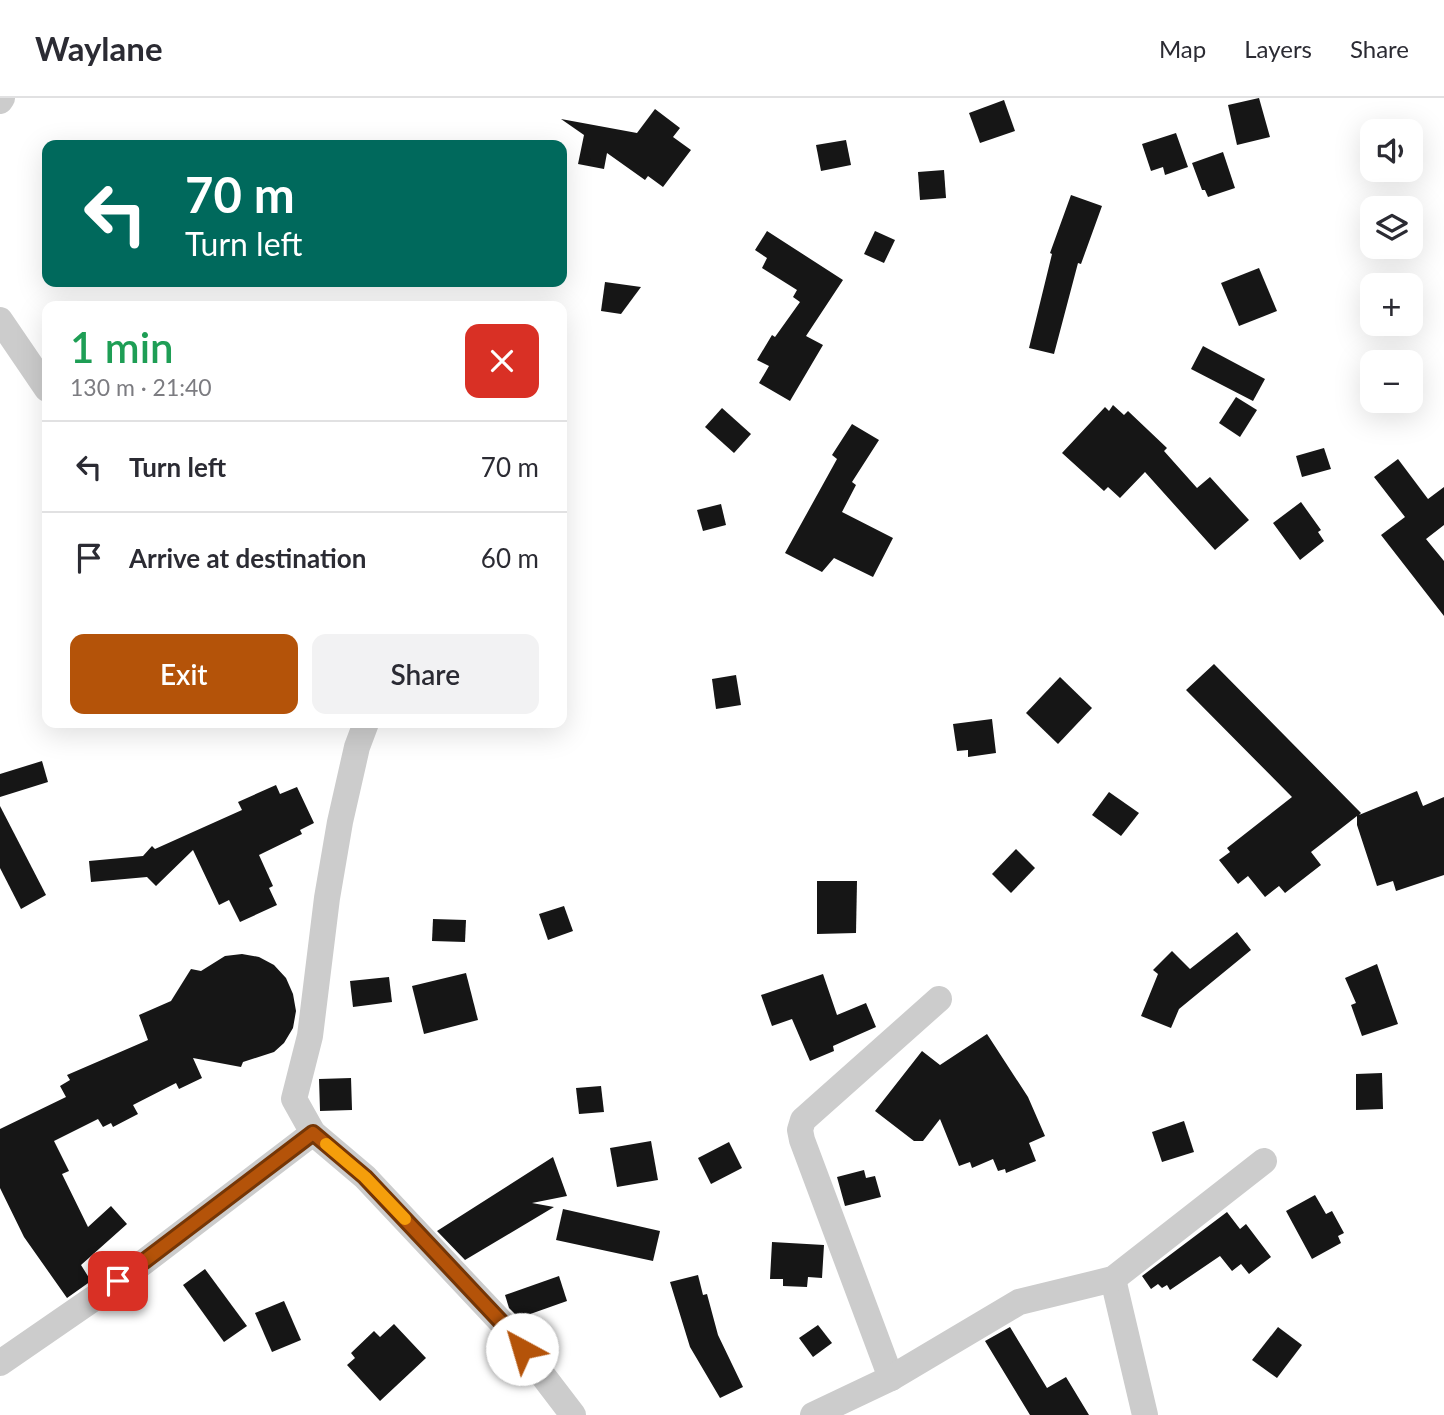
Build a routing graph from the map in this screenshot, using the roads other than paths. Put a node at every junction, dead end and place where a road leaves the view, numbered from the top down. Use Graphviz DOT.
graph roads {
  1 [pos="0,320"];
  2 [pos="42,382"];
  3 [pos="364,728"];
  4 [pos="939,999"];
  5 [pos="313,1133"];
  6 [pos="1264,1161"];
  7 [pos="1113,1279"];
  8 [pos="0,1363"];
  9 [pos="891,1378"];
  10 [pos="573,1415"];
  11 [pos="813,1415"];
  12 [pos="1145,1415"];
  1 -- 2 [label="street"];
  3 -- 5 [label="street"];
  4 -- 9 [label="street"];
  5 -- 8 [label="street"];
  5 -- 10 [label="street"];
  6 -- 7 [label="street"];
  7 -- 9 [label="street"];
  7 -- 12 [label="street"];
  9 -- 11 [label="street"];
}
